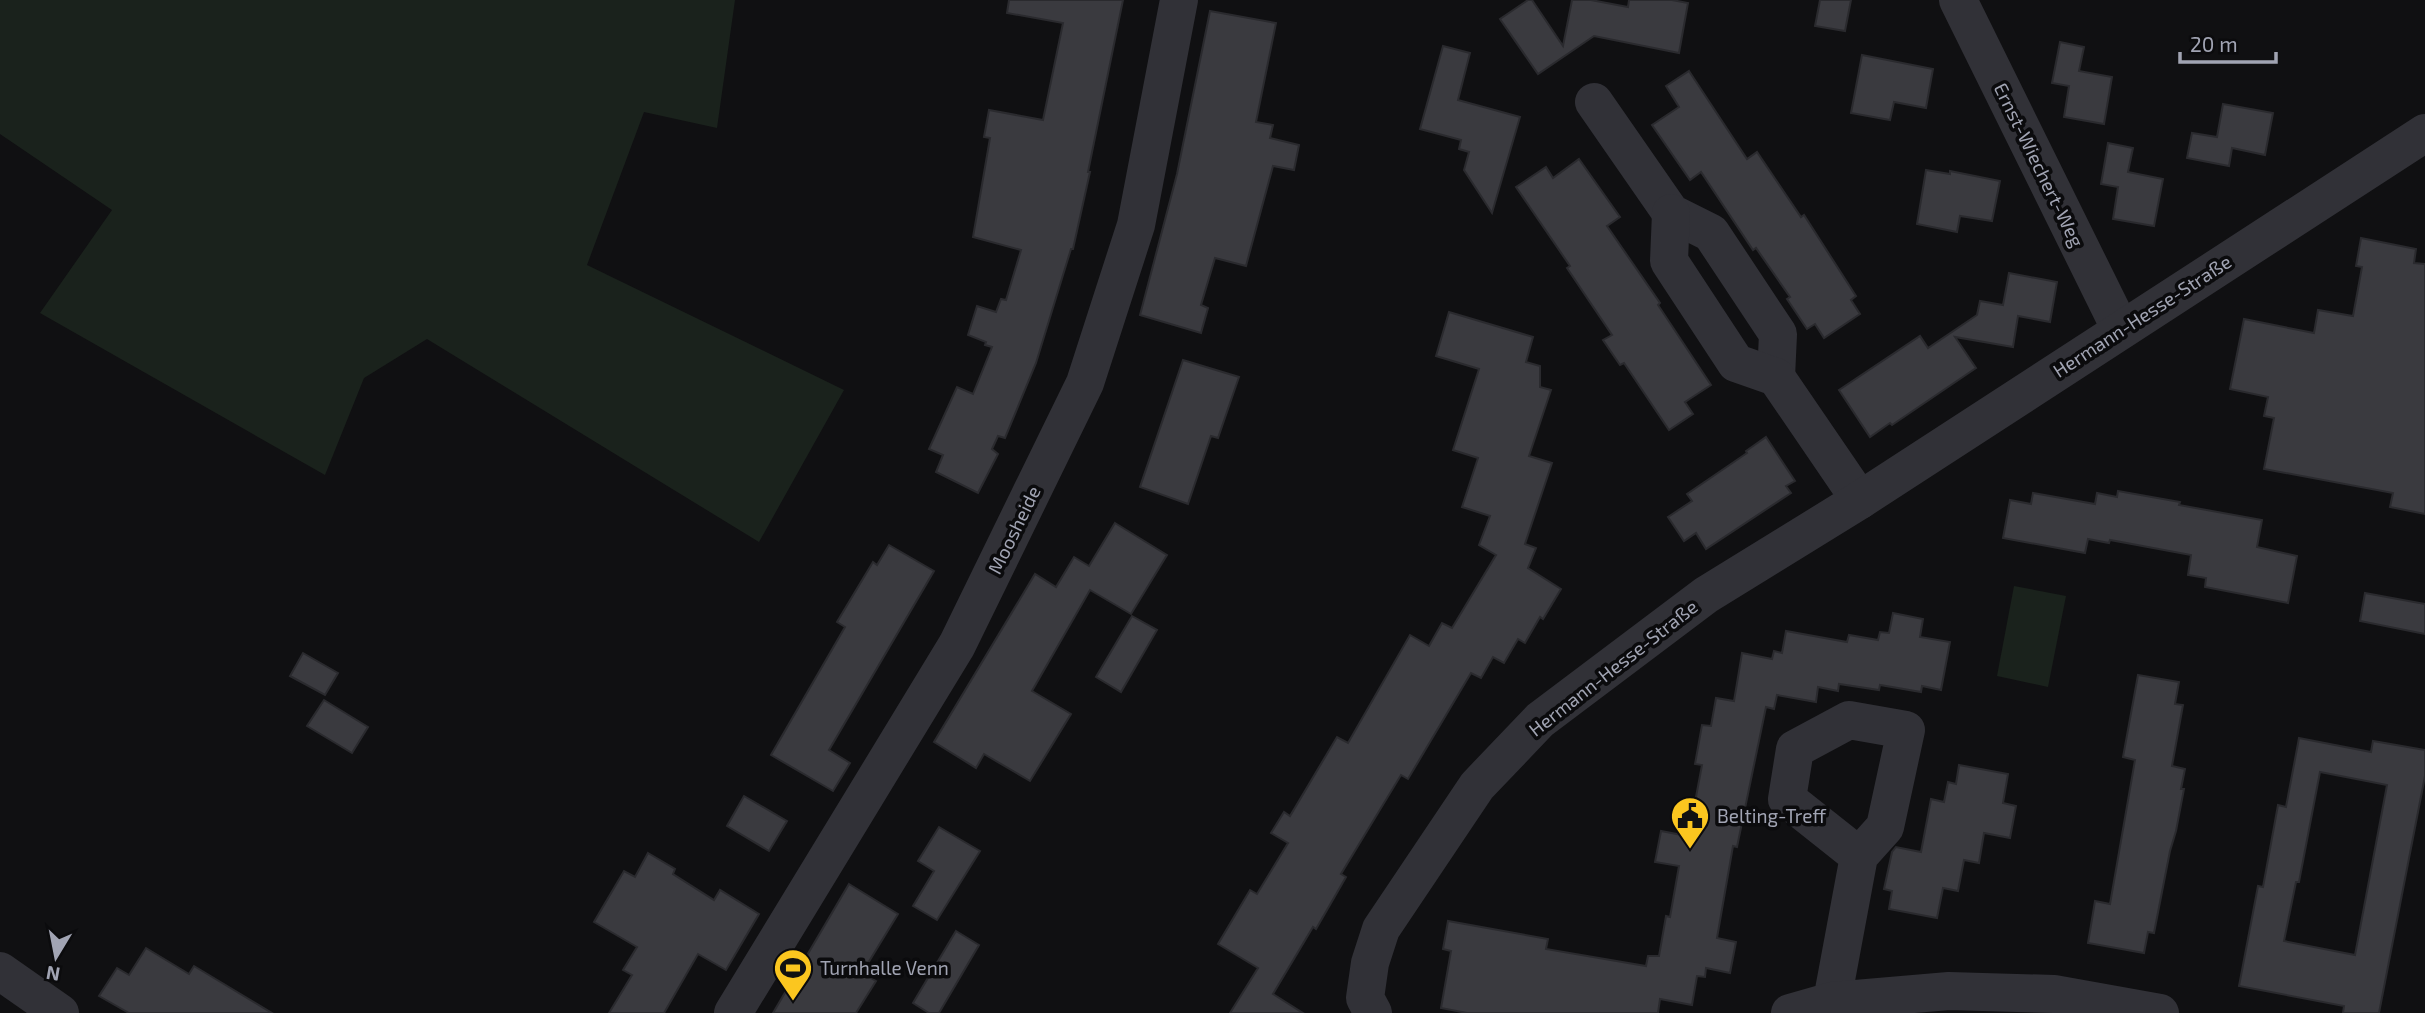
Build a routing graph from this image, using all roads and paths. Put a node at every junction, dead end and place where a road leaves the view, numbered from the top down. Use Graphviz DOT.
graph roads {
  1 [pos="1179,0"];
  2 [pos="1958,0"];
  3 [pos="1594,102"];
  4 [pos="2425,133"];
  5 [pos="1671,213"];
  6 [pos="2121,330"];
  7 [pos="1776,377"];
  8 [pos="1860,500"];
  9 [pos="1859,856"];
  10 [pos="0,971"];
  11 [pos="1832,1001"];
  12 [pos="1359,1008"];
  13 [pos="60,1013"];
  14 [pos="733,1013"];
  15 [pos="1790,1013"];
  16 [pos="2160,1013"];
  1 -- 14 [label="street, Moosheide"];
  2 -- 6 [label="street, Ernst-Wiechert-Weg"];
  3 -- 5 [label="street"];
  4 -- 6 [label="street, Hermann-Hesse-Straße"];
  5 -- 7 [label="street"];
  5 -- 7 [label="street"];
  6 -- 8 [label="street, Hermann-Hesse-Straße"];
  7 -- 8 [label="street"];
  8 -- 12 [label="street, Hermann-Hesse-Straße"];
  9 -- 11 [label="street"];
  10 -- 13 [label="street"];
  11 -- 15 [label="street"];
  11 -- 16 [label="street"];
}
